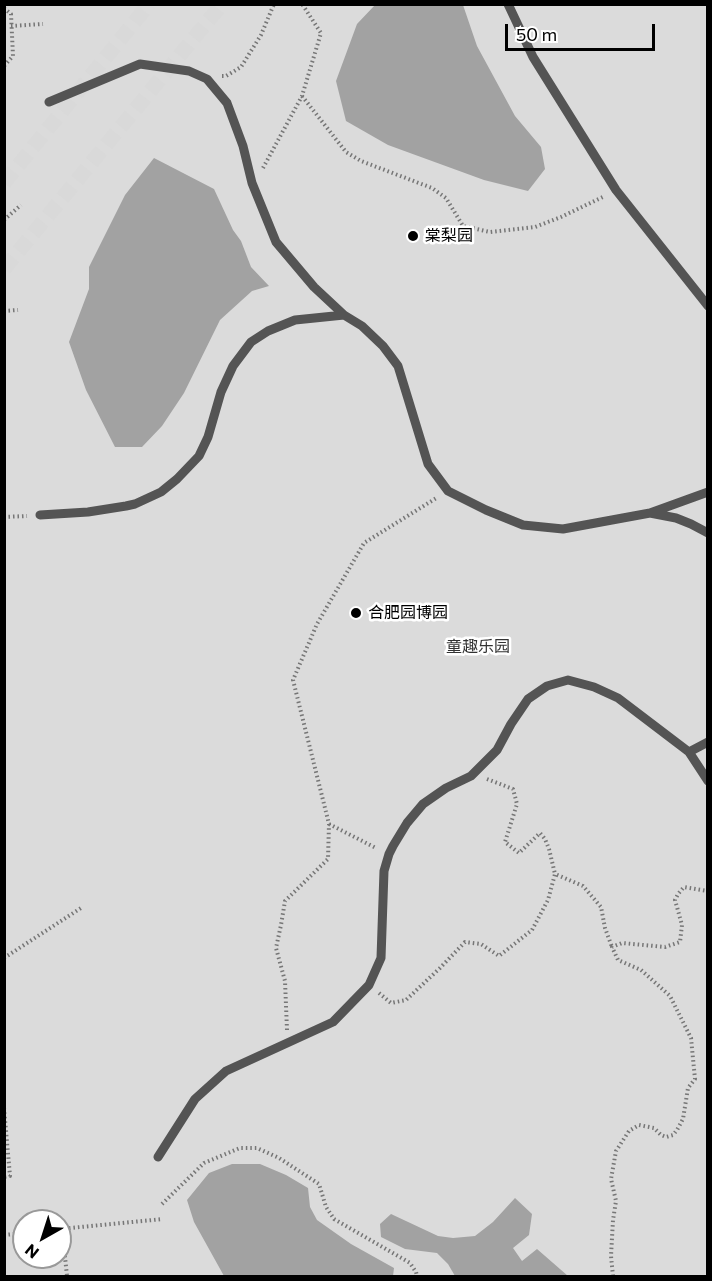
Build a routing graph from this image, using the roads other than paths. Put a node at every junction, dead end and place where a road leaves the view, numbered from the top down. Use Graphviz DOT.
graph roads {
  1 [pos="508,4"];
  2 [pos="49,102"];
  3 [pos="708,306"];
  4 [pos="344,315"];
  5 [pos="708,492"];
  6 [pos="650,513"];
  7 [pos="40,515"];
  8 [pos="708,533"];
  9 [pos="708,742"];
  10 [pos="689,752"];
  11 [pos="708,781"];
  12 [pos="158,1157"];
  1 -- 3 [label="lane"];
  2 -- 4 [label="lane"];
  4 -- 6 [label="lane"];
  4 -- 7 [label="lane"];
  5 -- 6 [label="lane"];
  6 -- 8 [label="lane"];
  9 -- 10 [label="lane"];
  10 -- 11 [label="lane"];
  10 -- 12 [label="lane"];
}
